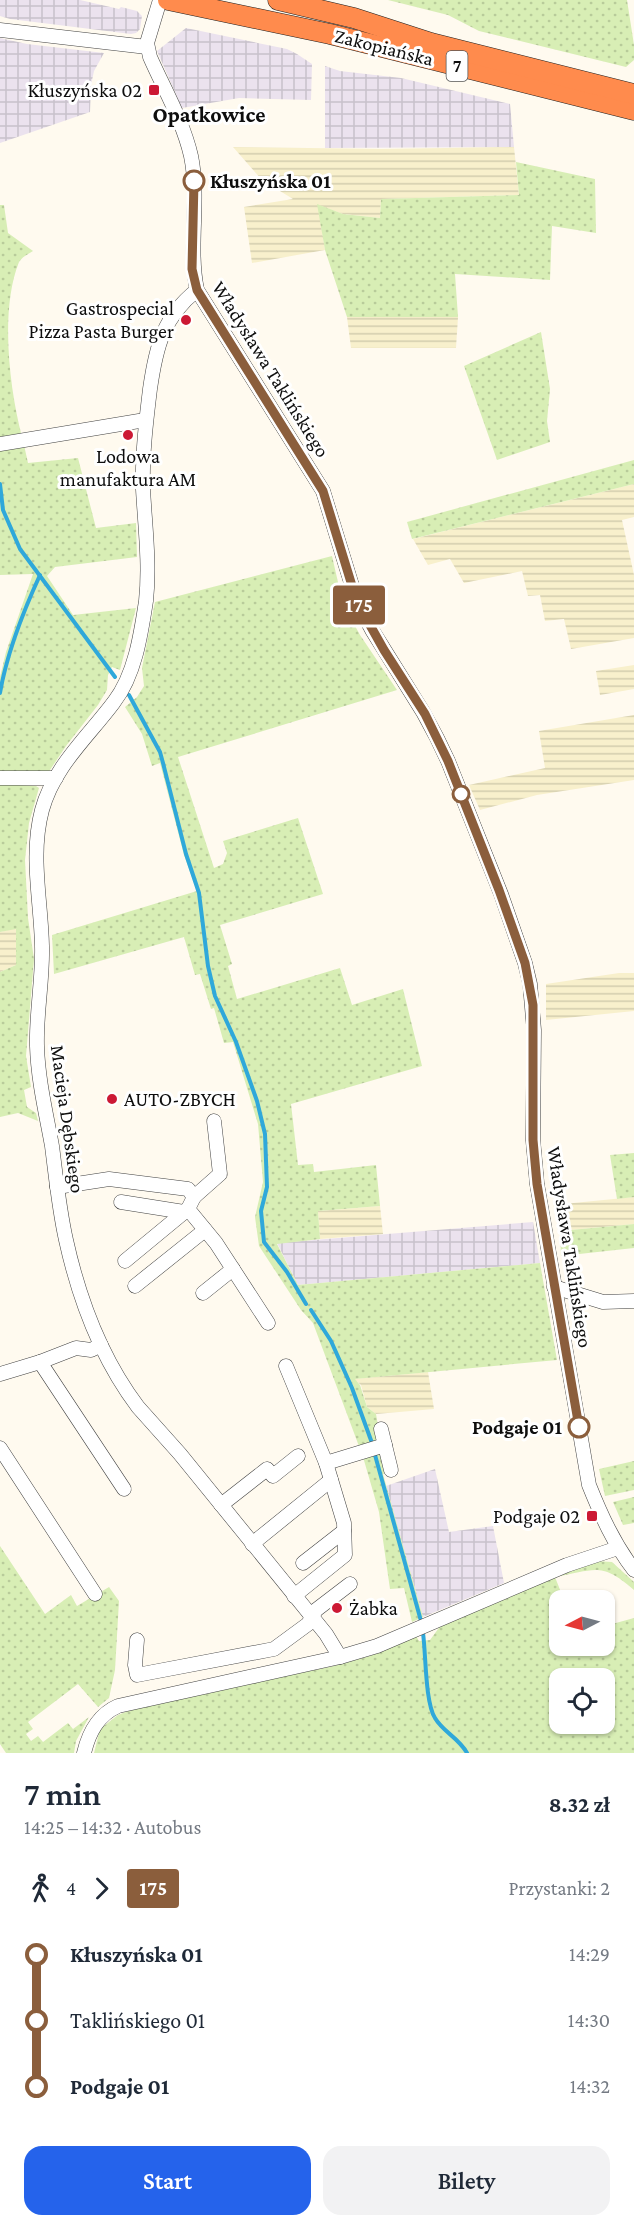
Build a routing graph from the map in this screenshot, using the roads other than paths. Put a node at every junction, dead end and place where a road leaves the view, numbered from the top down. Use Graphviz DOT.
graph roads {
  1 [pos="160,0"];
  2 [pos="168,0"];
  3 [pos="279,0"];
  4 [pos="0,30"];
  5 [pos="147,47"];
  6 [pos="634,94"];
  7 [pos="634,110"];
  8 [pos="197,290"];
  9 [pos="145,420"];
  10 [pos="0,444"];
  11 [pos="56,777"];
  12 [pos="0,778"];
  13 [pos="214,1121"];
  14 [pos="57,1187"];
  15 [pos="121,1202"];
  16 [pos="189,1206"];
  17 [pos="205,1230"];
  18 [pos="125,1260"];
  19 [pos="233,1269"];
  20 [pos="135,1286"];
  21 [pos="554,1287"];
  22 [pos="203,1293"];
  23 [pos="634,1301"];
  24 [pos="268,1323"];
  25 [pos="100,1345"];
  26 [pos="40,1362"];
  27 [pos="286,1366"];
  28 [pos="0,1374"];
  29 [pos="381,1429"];
  30 [pos="385,1445"];
  31 [pos="0,1448"];
  32 [pos="298,1456"];
  33 [pos="326,1463"];
  34 [pos="391,1470"];
  35 [pos="331,1480"];
  36 [pos="124,1489"];
  37 [pos="222,1505"];
  38 [pos="344,1531"];
  39 [pos="252,1544"];
  40 [pos="618,1548"];
  41 [pos="303,1563"];
  42 [pos="634,1570"];
  43 [pos="350,1584"];
  44 [pos="95,1594"];
  45 [pos="294,1596"];
  46 [pos="312,1617"];
  47 [pos="136,1640"];
  48 [pos="340,1657"];
  49 [pos="84,1753"];
  1 -- 5 [label="street"];
  2 -- 7 [label="highway, Zakopiańska / 7"];
  3 -- 6 [label="highway, Zakopiańska / 7"];
  4 -- 5 [label="street"];
  5 -- 8 [label="street, Władysława Taklińskiego"];
  8 -- 9 [label="street, Macieja Dębskiego"];
  8 -- 21 [label="street, Władysława Taklińskiego"];
  9 -- 10 [label="street"];
  9 -- 11 [label="street, Macieja Dębskiego"];
  11 -- 12 [label="street"];
  11 -- 14 [label="street, Macieja Dębskiego"];
  13 -- 16 [label="street"];
  14 -- 16 [label="street"];
  14 -- 25 [label="street, Macieja Dębskiego"];
  15 -- 16 [label="street"];
  16 -- 17 [label="street"];
  16 -- 18 [label="street"];
  17 -- 19 [label="street"];
  17 -- 20 [label="street"];
  19 -- 22 [label="street"];
  19 -- 24 [label="street"];
  21 -- 23 [label="street"];
  21 -- 40 [label="street, Władysława Taklińskiego"];
  25 -- 26 [label="street"];
  25 -- 37 [label="street, Macieja Dębskiego"];
  26 -- 28 [label="street"];
  26 -- 36 [label="street"];
  27 -- 33 [label="street"];
  29 -- 30 [label="street"];
  30 -- 33 [label="street"];
  30 -- 34 [label="street"];
  31 -- 44 [label="street"];
  32 -- 37 [label="street"];
  33 -- 35 [label="street"];
  35 -- 38 [label="street"];
  35 -- 39 [label="street"];
  37 -- 39 [label="street, Macieja Dębskiego"];
  38 -- 41 [label="street"];
  38 -- 45 [label="street"];
  39 -- 45 [label="street, Macieja Dębskiego"];
  40 -- 42 [label="street, Władysława Taklińskiego"];
  40 -- 48 [label="street"];
  43 -- 46 [label="street"];
  45 -- 46 [label="street, Macieja Dębskiego"];
  46 -- 47 [label="street"];
  46 -- 48 [label="street, Macieja Dębskiego"];
  48 -- 49 [label="street"];
}
